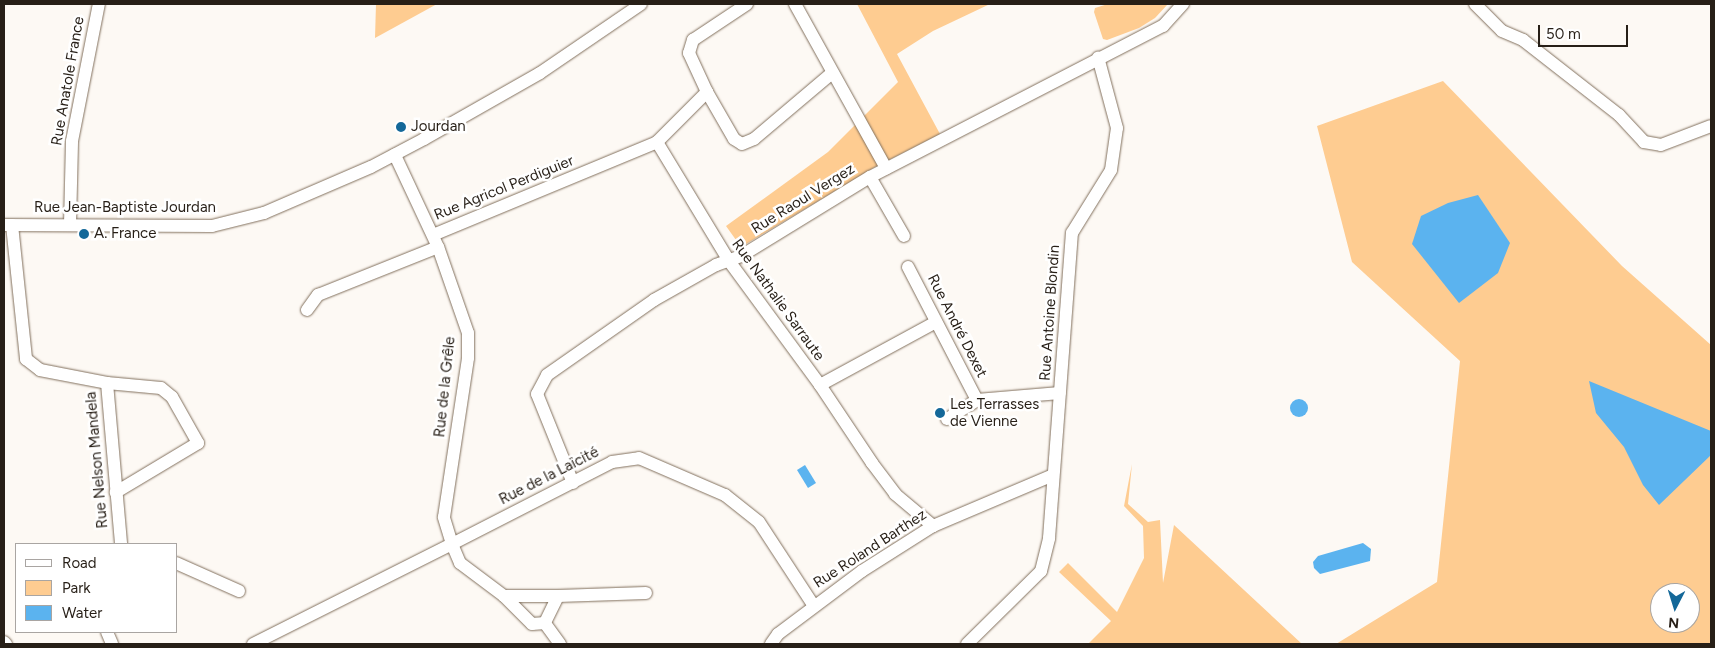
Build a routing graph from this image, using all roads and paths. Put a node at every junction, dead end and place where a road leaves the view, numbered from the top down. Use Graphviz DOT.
graph roads {
  1 [pos="99,4"];
  2 [pos="640,4"];
  3 [pos="747,4"];
  4 [pos="796,4"];
  5 [pos="1183,4"];
  6 [pos="1475,4"];
  7 [pos="1098,57"];
  8 [pos="832,73"];
  9 [pos="706,92"];
  10 [pos="1711,126"];
  11 [pos="657,142"];
  12 [pos="395,155"];
  13 [pos="886,168"];
  14 [pos="870,177"];
  15 [pos="70,224"];
  16 [pos="8,225"];
  17 [pos="904,236"];
  18 [pos="436,241"];
  19 [pos="729,261"];
  20 [pos="908,267"];
  21 [pos="307,310"];
  22 [pos="936,322"];
  23 [pos="107,383"];
  24 [pos="820,385"];
  25 [pos="1060,393"];
  26 [pos="977,400"];
  27 [pos="947,419"];
  28 [pos="1054,475"];
  29 [pos="573,483"];
  30 [pos="116,492"];
  31 [pos="933,526"];
  32 [pos="121,543"];
  33 [pos="452,544"];
  34 [pos="178,564"];
  35 [pos="239,591"];
  36 [pos="646,594"];
  37 [pos="504,596"];
  38 [pos="558,596"];
  39 [pos="814,606"];
  40 [pos="545,623"];
  41 [pos="254,644"];
  42 [pos="560,644"];
  43 [pos="771,644"];
  44 [pos="967,644"];
  1 -- 15 [label="street, Rue Anatole France"];
  2 -- 12 [label="street, Rue Jean-Baptiste Jourdan"];
  3 -- 9 [label="street"];
  4 -- 8 [label="street"];
  5 -- 7 [label="street, Rue Raoul Vergez"];
  6 -- 10 [label="street"];
  7 -- 13 [label="street, Rue Raoul Vergez"];
  7 -- 25 [label="street, Rue Antoine Blondin"];
  8 -- 9 [label="street"];
  8 -- 13 [label="street"];
  9 -- 11 [label="street"];
  11 -- 18 [label="street, Rue Agricol Perdiguier"];
  11 -- 19 [label="street, Rue Nathalie Sarraute"];
  12 -- 15 [label="street, Rue Jean-Baptiste Jourdan"];
  12 -- 18 [label="street, Rue de la Grêle"];
  13 -- 14 [label="street, Rue Raoul Vergez"];
  14 -- 17 [label="street"];
  14 -- 19 [label="street, Rue Raoul Vergez"];
  15 -- 16 [label="street, Rue Jean-Baptiste Jourdan"];
  16 -- 23 [label="street, Rue Nelson Mandela"];
  18 -- 21 [label="street, Rue Agricol Perdiguier"];
  18 -- 33 [label="street, Rue de la Grêle"];
  19 -- 24 [label="street, Rue Nathalie Sarraute"];
  19 -- 29 [label="street, Rue Raoul Vergez"];
  20 -- 22 [label="street, Rue André Dexet"];
  22 -- 24 [label="street"];
  22 -- 26 [label="street, Rue André Dexet"];
  23 -- 30 [label="street, Rue Nelson Mandela"];
  23 -- 30 [label="street"];
  24 -- 31 [label="street, Rue Nathalie Sarraute"];
  25 -- 26 [label="street, Rue André Dexet"];
  25 -- 28 [label="street, Rue Antoine Blondin"];
  26 -- 27 [label="street, Rue André Dexet"];
  28 -- 31 [label="street, Rue Roland Barthez"];
  28 -- 44 [label="street, Rue Antoine Blondin"];
  29 -- 33 [label="street, Rue de la Laïcité"];
  29 -- 39 [label="street, Rue de la Laïcité"];
  30 -- 32 [label="street, Rue Nelson Mandela"];
  31 -- 39 [label="street, Rue Roland Barthez"];
  33 -- 37 [label="street, Rue de la Grêle"];
  33 -- 41 [label="street"];
  34 -- 35 [label="street"];
  36 -- 38 [label="street"];
  37 -- 38 [label="street"];
  37 -- 40 [label="street, Rue de la Grêle"];
  38 -- 40 [label="street"];
  39 -- 43 [label="street, Rue Roland Barthez"];
  40 -- 42 [label="street"];
}
